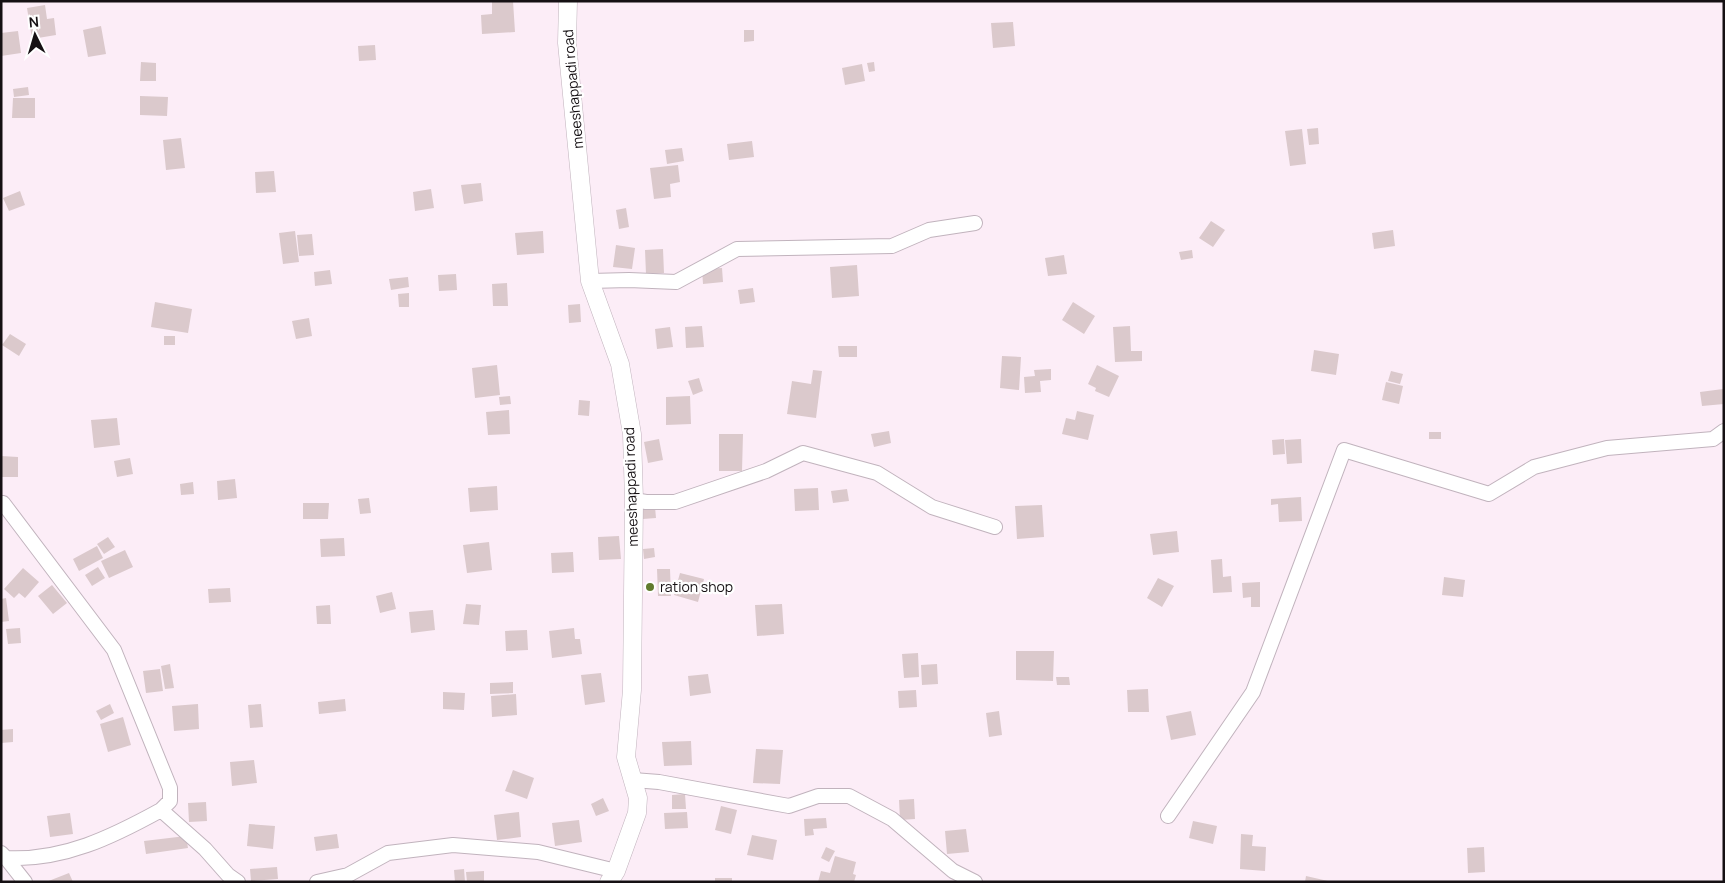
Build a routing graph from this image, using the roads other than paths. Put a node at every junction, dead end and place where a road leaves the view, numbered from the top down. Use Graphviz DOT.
graph roads {
  1 [pos="568,1"];
  2 [pos="975,223"];
  3 [pos="590,281"];
  4 [pos="1724,431"];
  5 [pos="634,500"];
  6 [pos="3,503"];
  7 [pos="996,527"];
  8 [pos="633,780"];
  9 [pos="161,810"];
  10 [pos="1168,816"];
  11 [pos="4,855"];
  12 [pos="612,876"];
  13 [pos="25,882"];
  14 [pos="238,882"];
  15 [pos="317,882"];
  16 [pos="975,882"];
  1 -- 3 [label="street, meeshappadi road"];
  2 -- 3 [label="street"];
  3 -- 5 [label="street, meeshappadi road"];
  4 -- 10 [label="street"];
  5 -- 7 [label="street"];
  5 -- 8 [label="street, meeshappadi road"];
  6 -- 9 [label="street"];
  8 -- 12 [label="street, meeshappadi road"];
  8 -- 16 [label="street"];
  9 -- 11 [label="street"];
  9 -- 14 [label="street"];
  11 -- 13 [label="street"];
  12 -- 15 [label="street"];
}
